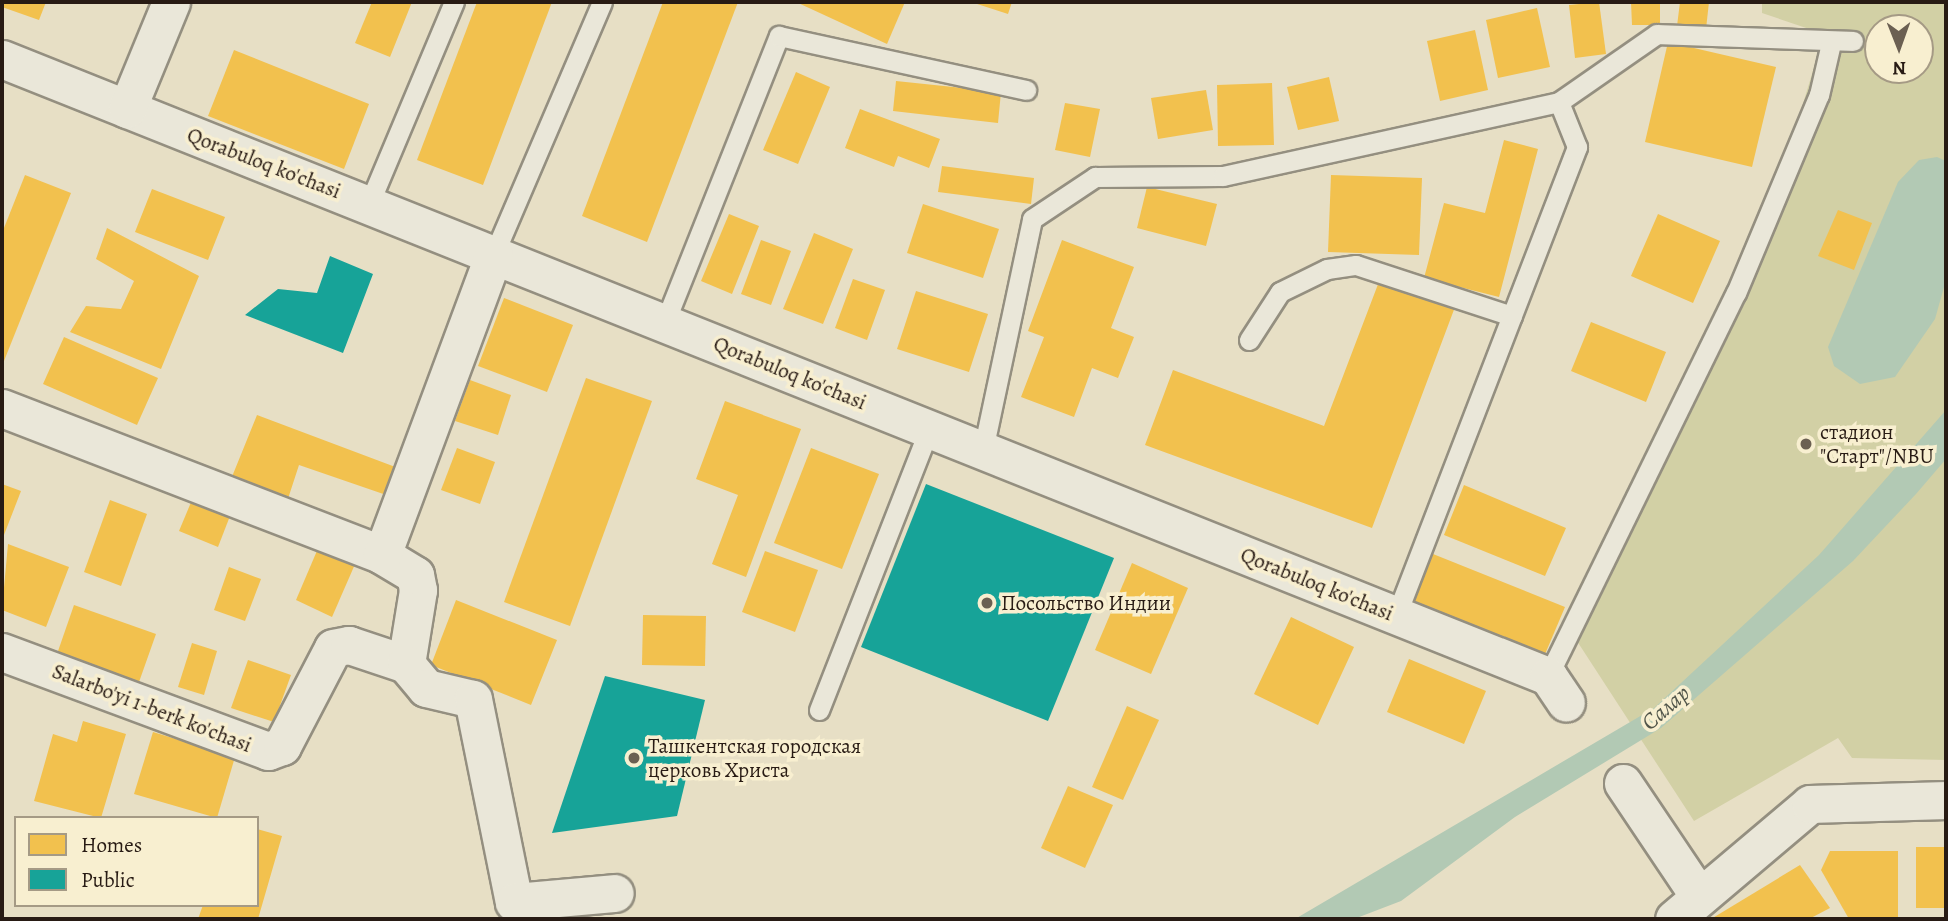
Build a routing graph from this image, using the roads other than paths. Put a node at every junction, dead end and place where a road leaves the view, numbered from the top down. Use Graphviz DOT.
graph roads {
  1 [pos="171,2"];
  2 [pos="454,2"];
  3 [pos="601,2"];
  4 [pos="1853,41"];
  5 [pos="1832,43"];
  6 [pos="2,59"];
  7 [pos="1026,90"];
  8 [pos="1559,102"];
  9 [pos="127,109"];
  10 [pos="369,204"];
  11 [pos="494,254"];
  12 [pos="1512,316"];
  13 [pos="665,322"];
  14 [pos="1249,341"];
  15 [pos="2,408"];
  16 [pos="929,429"];
  17 [pos="983,450"];
  18 [pos="382,555"];
  19 [pos="1396,616"];
  20 [pos="2,652"];
  21 [pos="406,664"];
  22 [pos="1557,690"];
  23 [pos="819,710"];
  24 [pos="1623,783"];
  25 [pos="1946,800"];
  26 [pos="615,894"];
  27 [pos="1686,908"];
  1 -- 9 [label="street"];
  2 -- 10 [label="lane"];
  3 -- 11 [label="lane"];
  4 -- 5 [label="lane"];
  5 -- 8 [label="lane"];
  5 -- 22 [label="lane"];
  6 -- 9 [label="street, Qorabuloq ko'chasi"];
  7 -- 13 [label="lane"];
  8 -- 12 [label="lane"];
  8 -- 17 [label="lane"];
  9 -- 10 [label="street, Qorabuloq ko'chasi"];
  10 -- 11 [label="street, Qorabuloq ko'chasi"];
  11 -- 13 [label="street, Qorabuloq ko'chasi"];
  11 -- 18 [label="street"];
  12 -- 14 [label="lane"];
  12 -- 19 [label="lane"];
  13 -- 16 [label="street, Qorabuloq ko'chasi"];
  15 -- 18 [label="street"];
  16 -- 17 [label="street, Qorabuloq ko'chasi"];
  16 -- 23 [label="lane"];
  17 -- 19 [label="street, Qorabuloq ko'chasi"];
  18 -- 21 [label="street"];
  19 -- 22 [label="street, Qorabuloq ko'chasi"];
  20 -- 21 [label="street, Salarbo'yi 1-berk ko'chasi"];
  21 -- 26 [label="street"];
  24 -- 27 [label="street"];
  25 -- 27 [label="street"];
}
